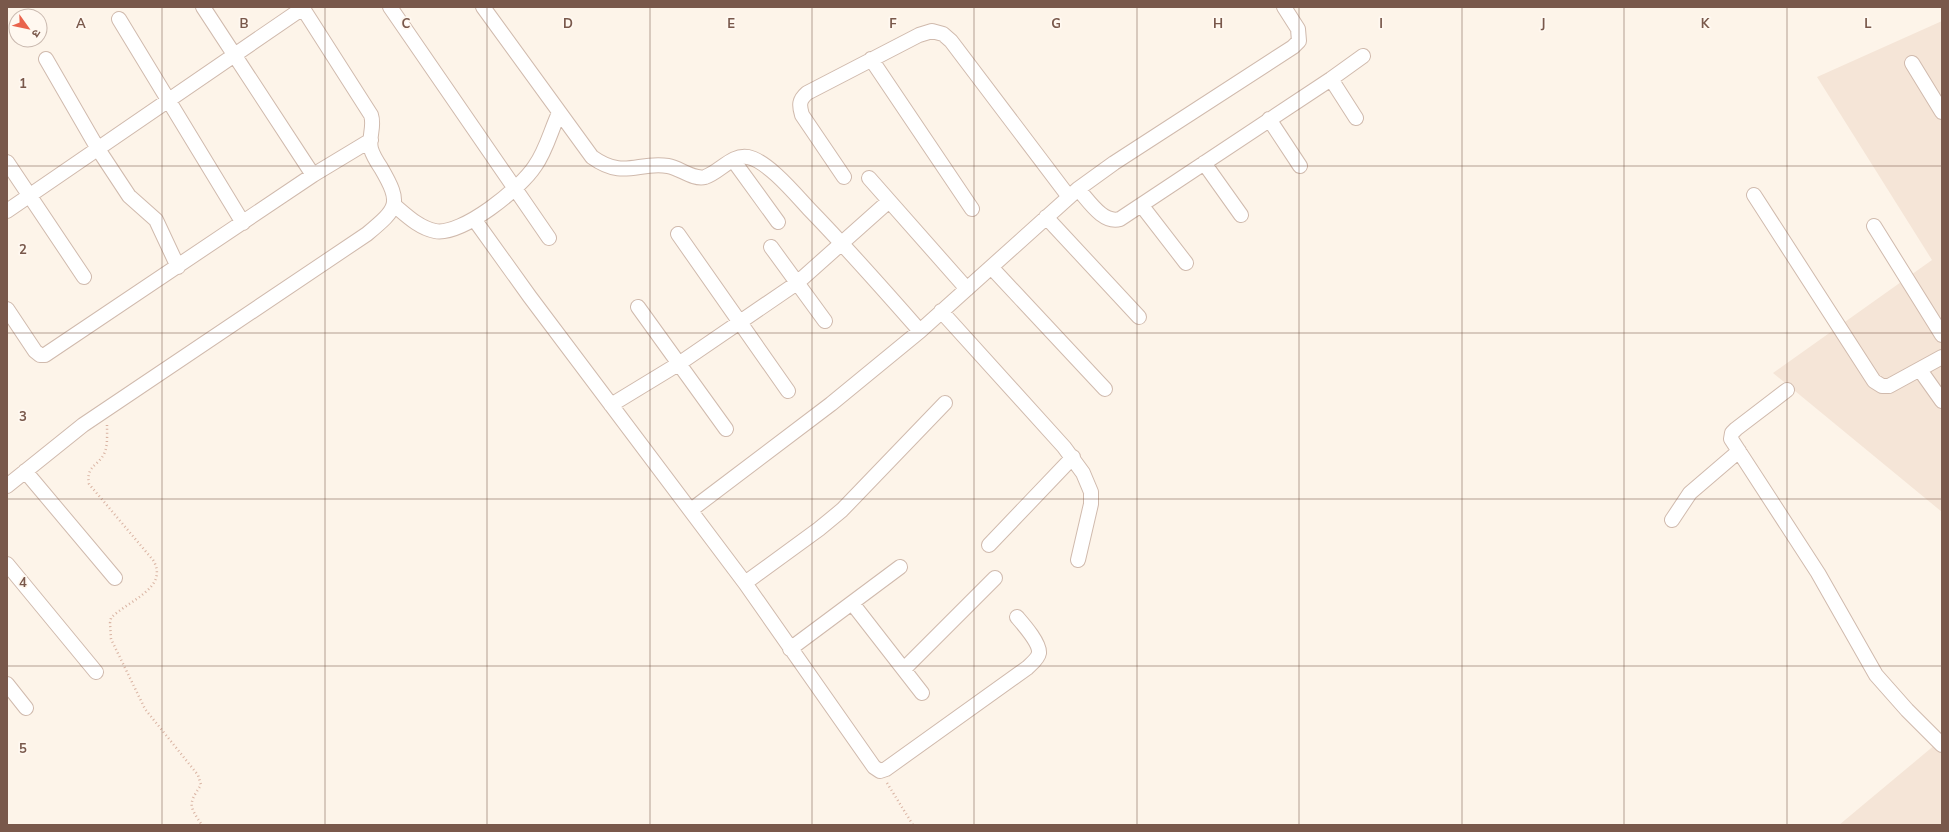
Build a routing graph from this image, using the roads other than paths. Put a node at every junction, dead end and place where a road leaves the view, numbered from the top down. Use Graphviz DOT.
graph roads {
  1 [pos="203,7"];
  2 [pos="390,7"];
  3 [pos="483,7"];
  4 [pos="1284,7"];
  5 [pos="302,8"];
  6 [pos="119,19"];
  7 [pos="234,55"];
  8 [pos="1363,56"];
  9 [pos="46,59"];
  10 [pos="871,59"];
  11 [pos="1912,63"];
  12 [pos="1331,79"];
  13 [pos="168,100"];
  14 [pos="1942,112"];
  15 [pos="559,113"];
  16 [pos="1356,118"];
  17 [pos="1269,119"];
  18 [pos="371,140"];
  19 [pos="98,149"];
  20 [pos="733,160"];
  21 [pos="7,162"];
  22 [pos="1204,163"];
  23 [pos="1300,166"];
  24 [pos="313,175"];
  25 [pos="844,177"];
  26 [pos="869,178"];
  27 [pos="515,189"];
  28 [pos="1074,193"];
  29 [pos="1754,195"];
  30 [pos="29,197"];
  31 [pos="889,201"];
  32 [pos="394,205"];
  33 [pos="1142,206"];
  34 [pos="972,209"];
  35 [pos="7,211"];
  36 [pos="1241,215"];
  37 [pos="1046,217"];
  38 [pos="474,219"];
  39 [pos="243,222"];
  40 [pos="778,222"];
  41 [pos="1874,226"];
  42 [pos="678,234"];
  43 [pos="549,238"];
  44 [pos="842,243"];
  45 [pos="771,247"];
  46 [pos="1186,263"];
  47 [pos="178,267"];
  48 [pos="991,267"];
  49 [pos="84,278"];
  50 [pos="797,283"];
  51 [pos="967,289"];
  52 [pos="638,306"];
  53 [pos="7,309"];
  54 [pos="942,311"];
  55 [pos="1139,317"];
  56 [pos="826,321"];
  57 [pos="740,323"];
  58 [pos="920,331"];
  59 [pos="1942,335"];
  60 [pos="1942,357"];
  61 [pos="680,363"];
  62 [pos="1920,370"];
  63 [pos="1105,389"];
  64 [pos="1787,390"];
  65 [pos="788,391"];
  66 [pos="1942,401"];
  67 [pos="945,403"];
  68 [pos="611,405"];
  69 [pos="726,429"];
  70 [pos="1739,451"];
  71 [pos="1073,457"];
  72 [pos="25,471"];
  73 [pos="7,486"];
  74 [pos="691,510"];
  75 [pos="1672,520"];
  76 [pos="989,545"];
  77 [pos="1078,560"];
  78 [pos="7,564"];
  79 [pos="900,567"];
  80 [pos="115,578"];
  81 [pos="995,578"];
  82 [pos="745,583"];
  83 [pos="852,603"];
  84 [pos="1017,617"];
  85 [pos="790,649"];
  86 [pos="904,669"];
  87 [pos="96,672"];
  88 [pos="7,684"];
  89 [pos="922,693"];
  90 [pos="26,708"];
  91 [pos="1942,745"];
  1 -- 7 [label="street"];
  2 -- 27 [label="street"];
  3 -- 15 [label="street"];
  4 -- 28 [label="street"];
  5 -- 7 [label="street"];
  5 -- 18 [label="street"];
  6 -- 13 [label="street"];
  7 -- 13 [label="street"];
  7 -- 24 [label="street"];
  8 -- 12 [label="street"];
  9 -- 19 [label="street"];
  10 -- 25 [label="street"];
  10 -- 28 [label="street"];
  10 -- 34 [label="street"];
  11 -- 14 [label="street"];
  12 -- 16 [label="street"];
  12 -- 17 [label="street"];
  13 -- 19 [label="street"];
  13 -- 39 [label="street"];
  15 -- 20 [label="street"];
  15 -- 27 [label="street"];
  17 -- 22 [label="street"];
  17 -- 23 [label="street"];
  18 -- 24 [label="street"];
  18 -- 32 [label="street"];
  19 -- 30 [label="street"];
  19 -- 47 [label="street"];
  20 -- 40 [label="street"];
  20 -- 44 [label="street"];
  21 -- 30 [label="street"];
  22 -- 33 [label="street"];
  22 -- 36 [label="street"];
  24 -- 39 [label="street"];
  26 -- 31 [label="street"];
  27 -- 38 [label="street"];
  27 -- 43 [label="street"];
  28 -- 33 [label="street"];
  28 -- 37 [label="street"];
  29 -- 62 [label="street"];
  30 -- 35 [label="street"];
  30 -- 49 [label="street"];
  31 -- 44 [label="street"];
  31 -- 51 [label="street"];
  32 -- 38 [label="street"];
  32 -- 72 [label="street"];
  33 -- 46 [label="street"];
  37 -- 48 [label="street"];
  37 -- 55 [label="street"];
  38 -- 68 [label="street"];
  39 -- 47 [label="street"];
  41 -- 59 [label="street"];
  42 -- 57 [label="street"];
  44 -- 50 [label="street"];
  44 -- 58 [label="street"];
  45 -- 50 [label="street"];
  47 -- 53 [label="street"];
  48 -- 51 [label="street"];
  48 -- 63 [label="street"];
  50 -- 56 [label="street"];
  50 -- 57 [label="street"];
  51 -- 54 [label="street"];
  52 -- 61 [label="street"];
  54 -- 58 [label="street"];
  54 -- 71 [label="street"];
  57 -- 61 [label="street"];
  57 -- 65 [label="street"];
  58 -- 74 [label="street"];
  60 -- 62 [label="street"];
  61 -- 68 [label="street"];
  61 -- 69 [label="street"];
  62 -- 66 [label="street"];
  64 -- 70 [label="street"];
  67 -- 82 [label="street"];
  68 -- 74 [label="street"];
  70 -- 75 [label="street"];
  70 -- 91 [label="street"];
  71 -- 76 [label="street"];
  71 -- 77 [label="street"];
  72 -- 73 [label="street"];
  72 -- 80 [label="street"];
  74 -- 82 [label="street"];
  78 -- 87 [label="street"];
  79 -- 83 [label="street"];
  81 -- 86 [label="street"];
  82 -- 85 [label="street"];
  83 -- 85 [label="street"];
  83 -- 86 [label="street"];
  84 -- 85 [label="street"];
  86 -- 89 [label="street"];
  88 -- 90 [label="street"];
}
